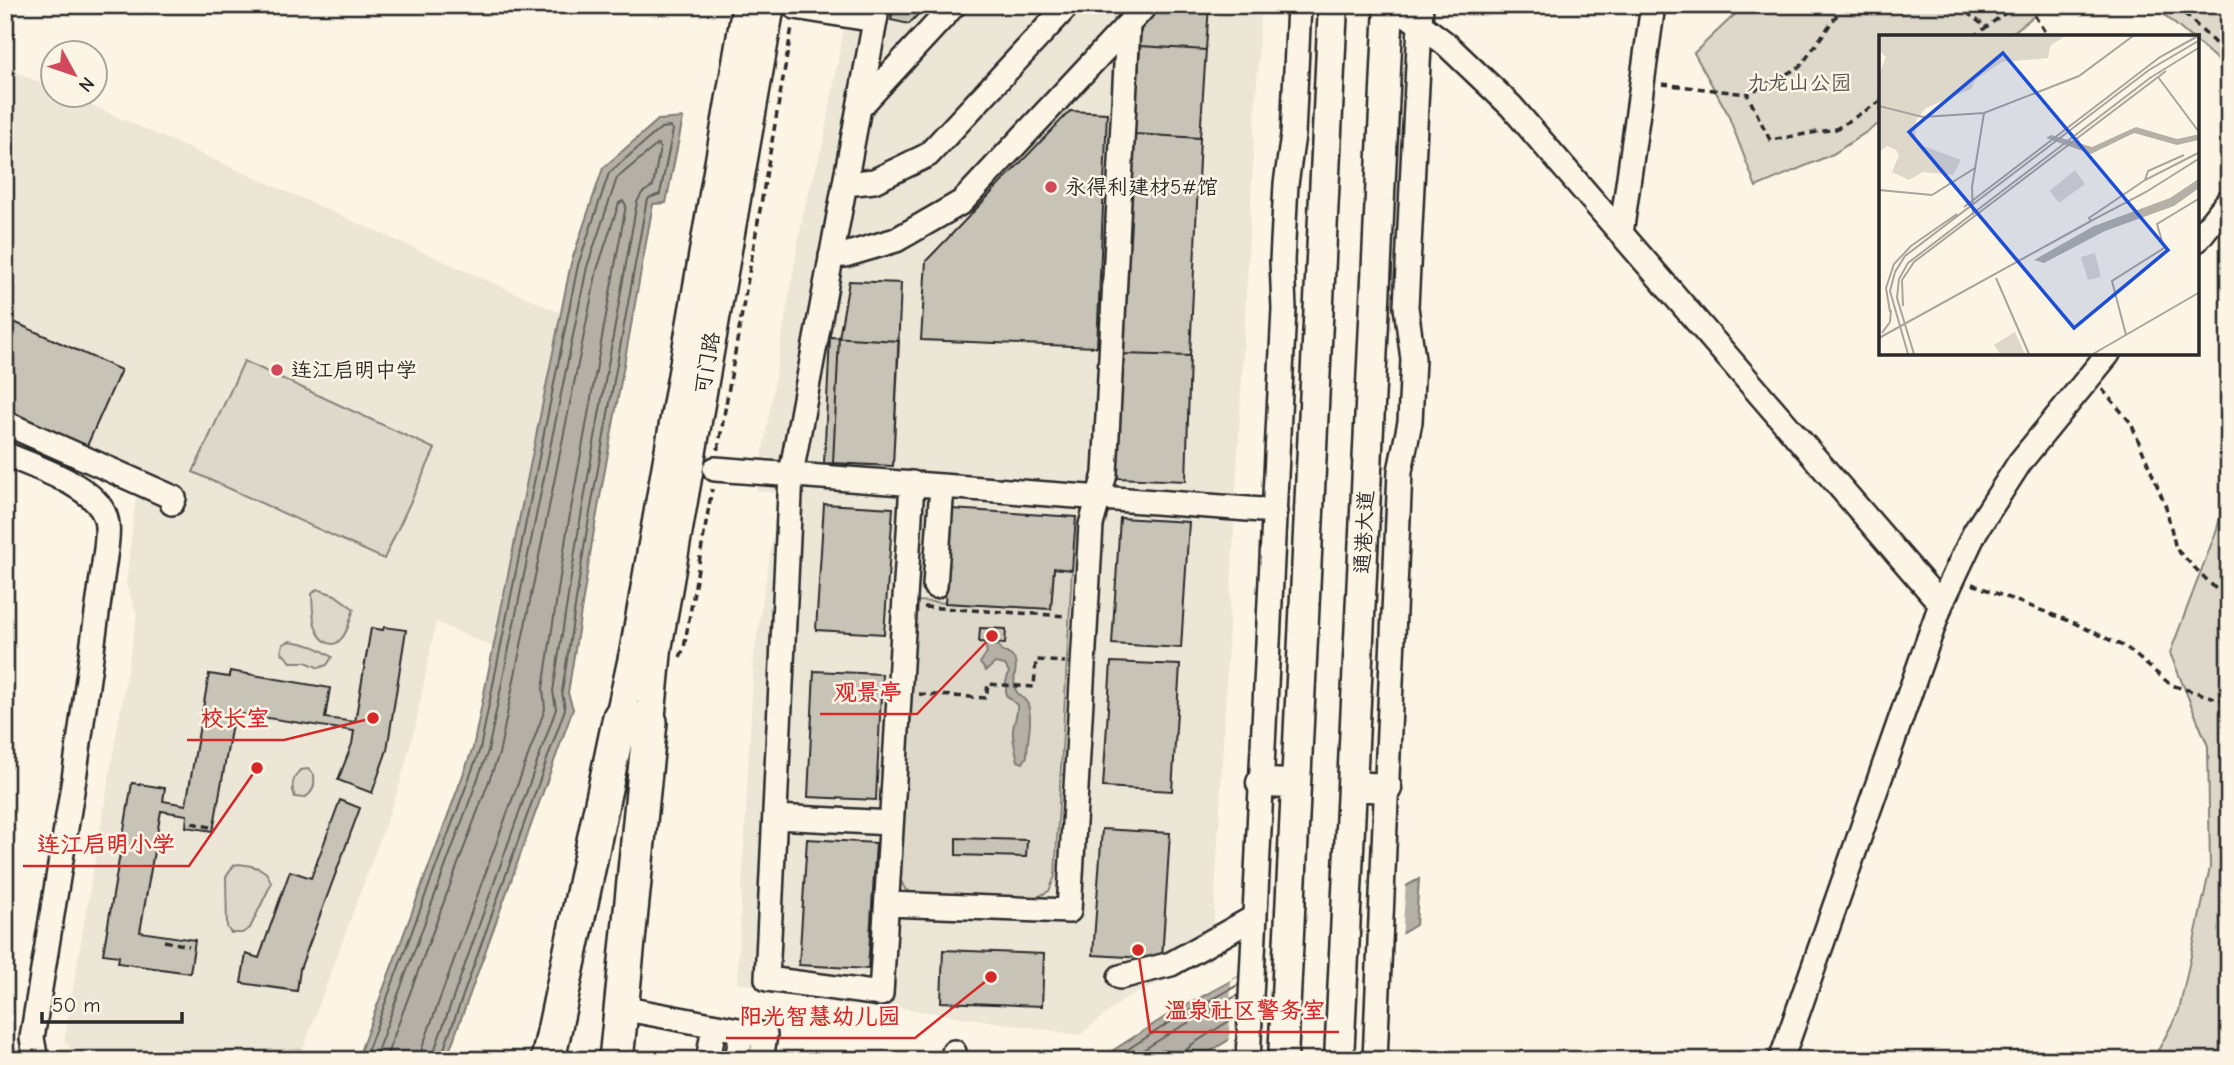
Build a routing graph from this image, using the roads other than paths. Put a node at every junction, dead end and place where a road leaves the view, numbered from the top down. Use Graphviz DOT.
graph roads {
  1 [pos="747,5"];
  2 [pos="954,5"];
  3 [pos="1068,5"];
  4 [pos="1146,5"];
  5 [pos="1299,5"];
  6 [pos="1333,5"];
  7 [pos="1389,5"];
  8 [pos="1394,5"];
  9 [pos="1653,5"];
  10 [pos="783,6"];
  11 [pos="876,13"];
  12 [pos="1420,15"];
  13 [pos="1128,25"];
  14 [pos="858,109"];
  15 [pos="845,184"];
  16 [pos="2229,200"];
  17 [pos="1621,234"];
  18 [pos="2199,238"];
  19 [pos="831,256"];
  20 [pos="2107,355"];
  21 [pos="5,423"];
  22 [pos="5,454"];
  23 [pos="715,469"];
  24 [pos="791,474"];
  25 [pos="912,483"];
  26 [pos="942,486"];
  27 [pos="1098,498"];
  28 [pos="172,503"];
  29 [pos="1275,511"];
  30 [pos="935,586"];
  31 [pos="1941,604"];
  32 [pos="635,720"];
  33 [pos="1261,783"];
  34 [pos="1296,784"];
  35 [pos="1352,786"];
  36 [pos="1387,788"];
  37 [pos="776,817"];
  38 [pos="891,822"];
  39 [pos="887,904"];
  40 [pos="1255,917"];
  41 [pos="1119,977"];
  42 [pos="621,1008"];
  43 [pos="714,1027"];
  44 [pos="742,1031"];
  45 [pos="36,1060"];
  46 [pos="548,1060"];
  47 [pos="616,1060"];
  48 [pos="708,1060"];
  49 [pos="737,1060"];
  50 [pos="761,1060"];
  51 [pos="1248,1060"];
  52 [pos="1283,1060"];
  53 [pos="1339,1060"];
  54 [pos="1374,1060"];
  55 [pos="1781,1060"];
  1 -- 32 [label="main road, 可门路"];
  2 -- 14 [label="street"];
  3 -- 15 [label="street"];
  4 -- 13 [label="street"];
  5 -- 29 [label="street"];
  6 -- 34 [label="main road"];
  7 -- 35 [label="main road, 通港大道"];
  8 -- 12 [label="street"];
  9 -- 17 [label="street"];
  10 -- 11 [label="street"];
  10 -- 32 [label="main road, 可门路"];
  11 -- 14 [label="street"];
  12 -- 17 [label="street"];
  12 -- 36 [label="street"];
  13 -- 19 [label="street"];
  13 -- 27 [label="street"];
  14 -- 15 [label="street"];
  15 -- 19 [label="street"];
  16 -- 18 [label="street"];
  17 -- 31 [label="street"];
  19 -- 24 [label="street"];
  20 -- 31 [label="street"];
  21 -- 28 [label="street"];
  22 -- 45 [label="street"];
  23 -- 24 [label="street"];
  24 -- 25 [label="street"];
  24 -- 37 [label="street"];
  25 -- 26 [label="street"];
  25 -- 38 [label="street"];
  26 -- 27 [label="street"];
  26 -- 30 [label="street"];
  27 -- 29 [label="street"];
  27 -- 39 [label="street"];
  29 -- 33 [label="street"];
  31 -- 55 [label="street"];
  32 -- 42 [label="highway"];
  32 -- 46 [label="highway"];
  33 -- 34 [label="main road"];
  33 -- 40 [label="street"];
  34 -- 52 [label="main road"];
  35 -- 36 [label="main road"];
  35 -- 53 [label="main road, 通港大道"];
  36 -- 54 [label="street"];
  37 -- 38 [label="street"];
  37 -- 39 [label="street"];
  38 -- 39 [label="street"];
  40 -- 41 [label="street"];
  40 -- 51 [label="street"];
  42 -- 43 [label="street"];
  42 -- 47 [label="highway"];
  43 -- 44 [label="street"];
  43 -- 48 [label="street"];
  44 -- 49 [label="street"];
  44 -- 50 [label="street"];
}
